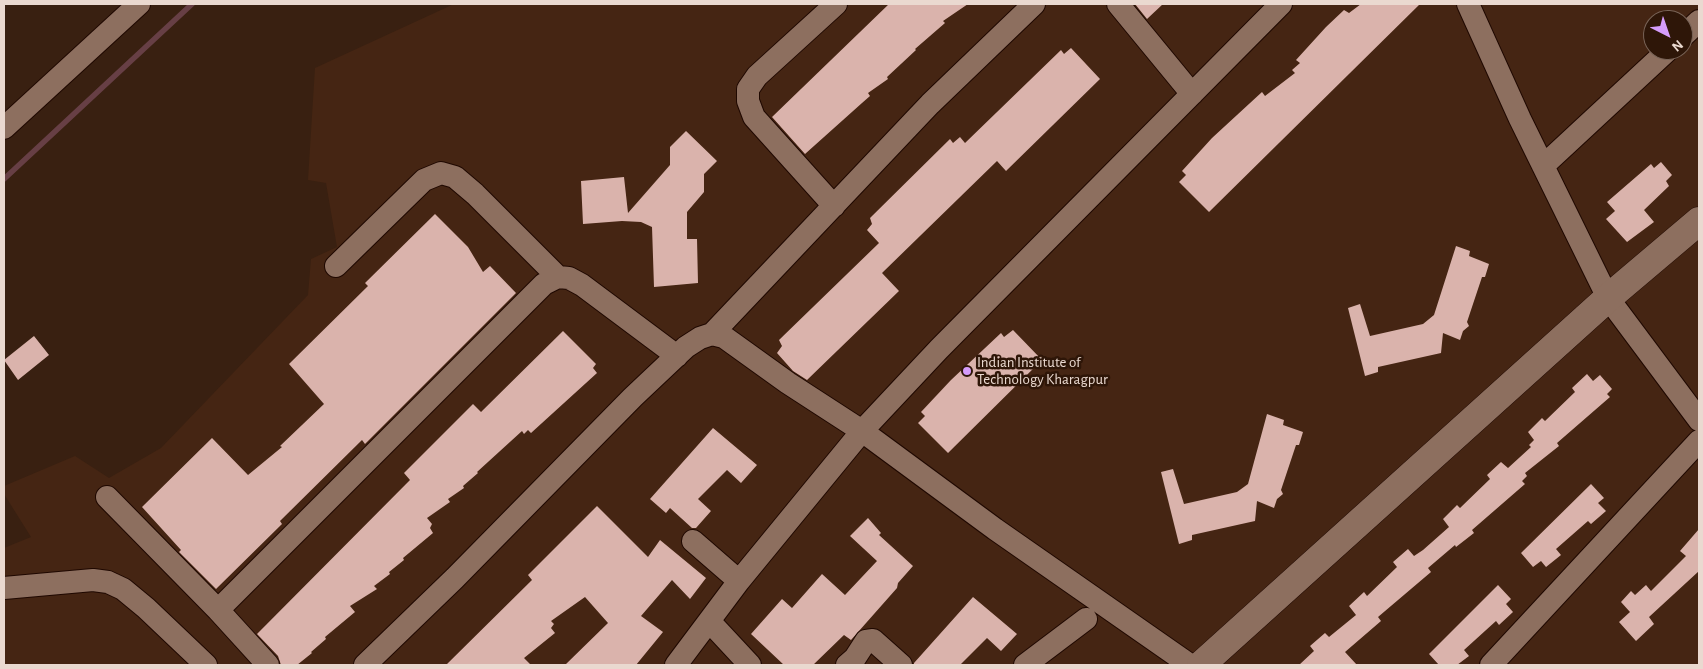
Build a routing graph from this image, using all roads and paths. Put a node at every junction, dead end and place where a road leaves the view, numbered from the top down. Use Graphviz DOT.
graph roads {
  1 [pos="139,4"];
  2 [pos="836,4"];
  3 [pos="1034,4"];
  4 [pos="1118,4"];
  5 [pos="1281,4"];
  6 [pos="1468,4"];
  7 [pos="1657,60"];
  8 [pos="1192,94"];
  9 [pos="4,128"];
  10 [pos="1543,166"];
  11 [pos="834,206"];
  12 [pos="1699,221"];
  13 [pos="336,266"];
  14 [pos="558,277"];
  15 [pos="1608,298"];
  16 [pos="712,334"];
  17 [pos="677,356"];
  18 [pos="1699,420"];
  19 [pos="862,431"];
  20 [pos="1699,441"];
  21 [pos="107,497"];
  22 [pos="694,541"];
  23 [pos="739,581"];
  24 [pos="4,588"];
  25 [pos="218,610"];
  26 [pos="1086,619"];
  27 [pos="710,622"];
  28 [pos="206,665"];
  29 [pos="268,665"];
  30 [pos="365,665"];
  31 [pos="676,665"];
  32 [pos="750,665"];
  33 [pos="847,665"];
  34 [pos="901,665"];
  35 [pos="1025,665"];
  36 [pos="1190,665"];
  37 [pos="1201,665"];
  38 [pos="1490,665"];
  1 -- 9 [label="street"];
  2 -- 11 [label="street"];
  3 -- 11 [label="street"];
  4 -- 8 [label="street"];
  5 -- 8 [label="street"];
  6 -- 10 [label="street"];
  7 -- 10 [label="street"];
  8 -- 19 [label="street"];
  10 -- 15 [label="street"];
  11 -- 16 [label="street"];
  12 -- 15 [label="street"];
  13 -- 14 [label="street"];
  14 -- 17 [label="street"];
  14 -- 25 [label="street"];
  15 -- 18 [label="street"];
  15 -- 37 [label="street"];
  16 -- 17 [label="street"];
  16 -- 19 [label="street"];
  17 -- 30 [label="street"];
  19 -- 23 [label="street"];
  19 -- 36 [label="street"];
  20 -- 38 [label="street"];
  21 -- 25 [label="street"];
  22 -- 23 [label="street"];
  23 -- 27 [label="street"];
  24 -- 28 [label="street"];
  25 -- 29 [label="street"];
  26 -- 35 [label="street"];
  27 -- 31 [label="street"];
  27 -- 32 [label="street"];
  33 -- 34 [label="street"];
}
